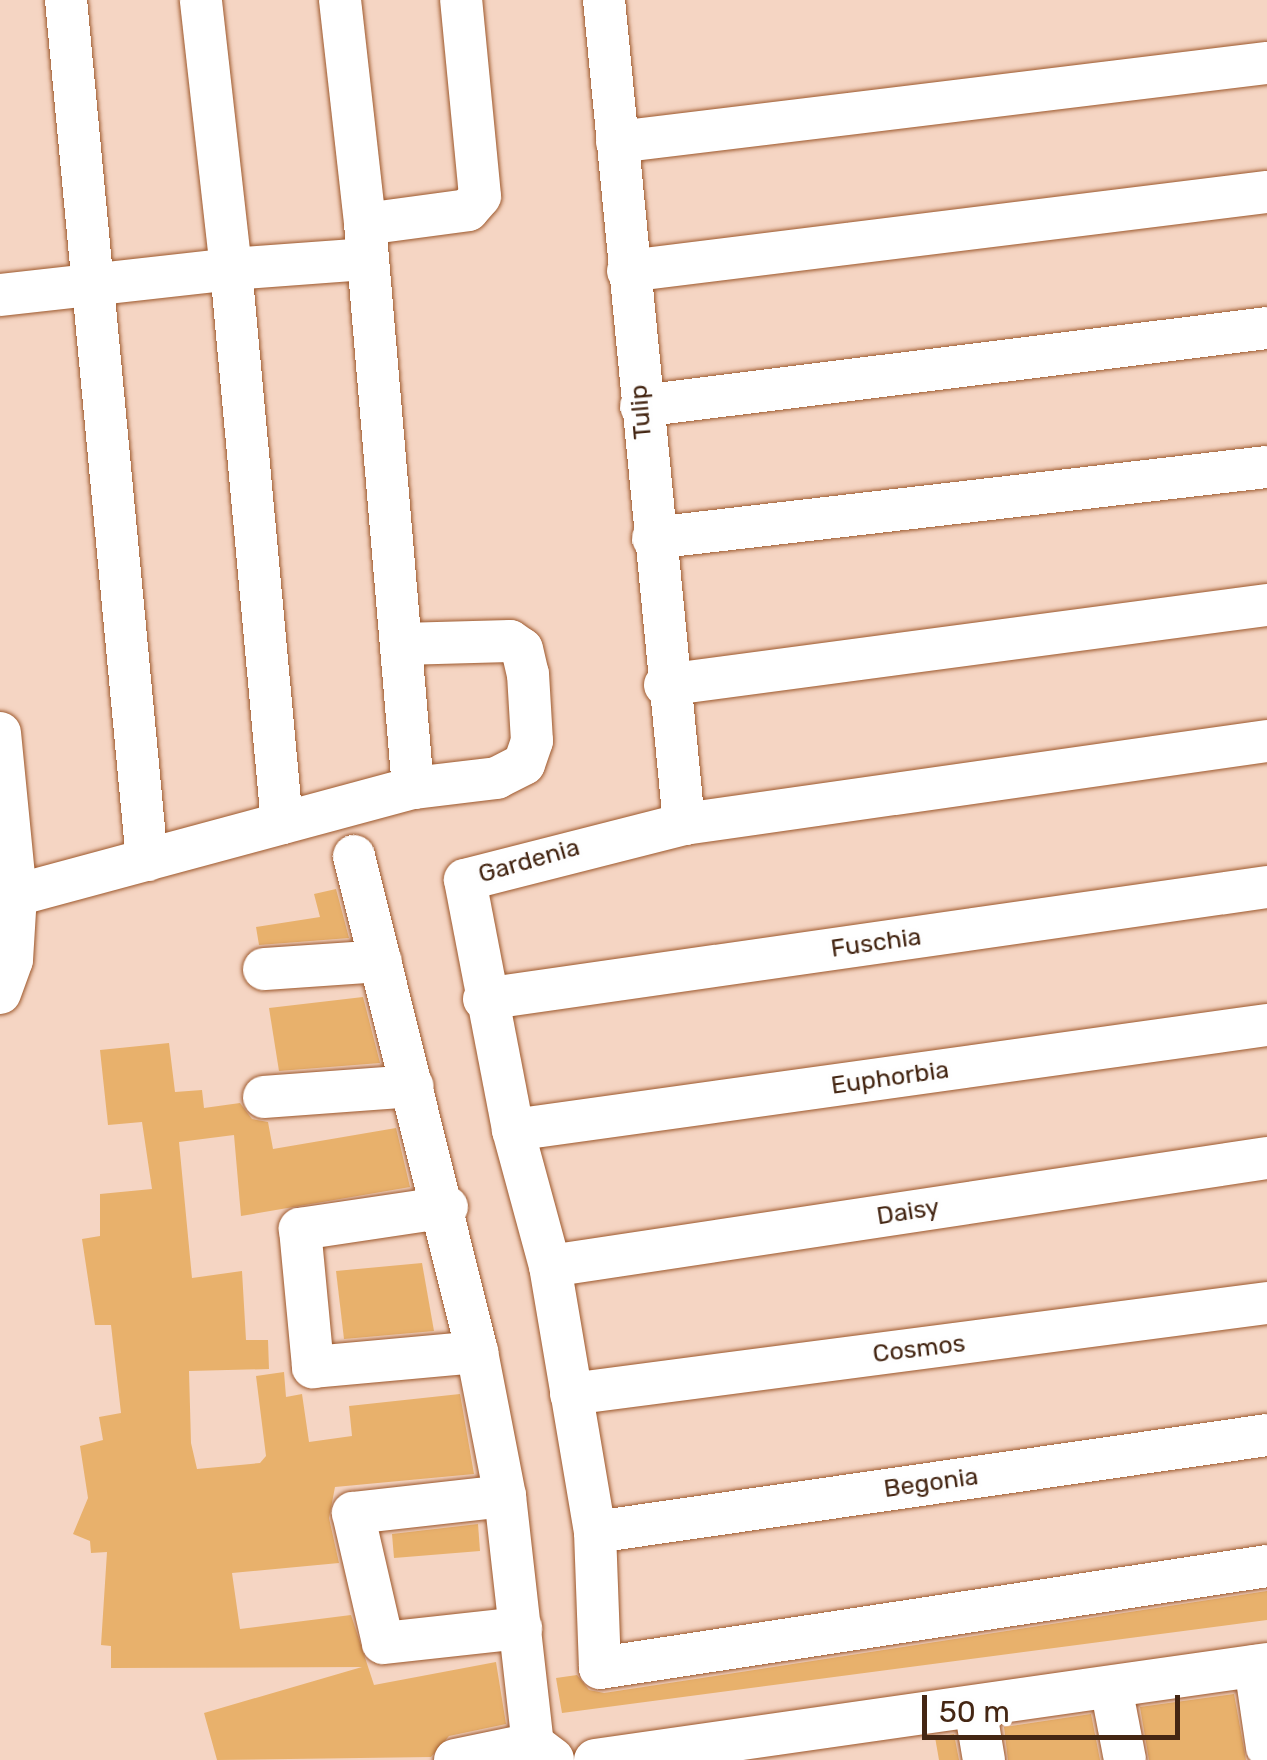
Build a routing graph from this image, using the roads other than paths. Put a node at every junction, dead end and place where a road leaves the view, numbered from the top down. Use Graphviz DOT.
graph roads {
  1 [pos="66,0"];
  2 [pos="201,0"];
  3 [pos="340,0"];
  4 [pos="461,0"];
  5 [pos="604,0"];
  6 [pos="1267,63"];
  7 [pos="617,142"];
  8 [pos="1267,192"];
  9 [pos="367,242"];
  10 [pos="231,269"];
  11 [pos="628,271"];
  12 [pos="93,285"];
  13 [pos="0,295"];
  14 [pos="1267,328"];
  15 [pos="641,406"];
  16 [pos="1267,467"];
  17 [pos="653,538"];
  18 [pos="1267,605"];
  19 [pos="401,644"];
  20 [pos="665,685"];
  21 [pos="0,733"];
  22 [pos="1267,741"];
  23 [pos="413,788"];
  24 [pos="282,824"];
  25 [pos="684,824"];
  26 [pos="354,856"];
  27 [pos="147,860"];
  28 [pos="1267,887"];
  29 [pos="16,895"];
  30 [pos="381,961"];
  31 [pos="264,969"];
  32 [pos="0,993"];
  33 [pos="484,999"];
  34 [pos="1267,1025"];
  35 [pos="413,1086"];
  36 [pos="264,1097"];
  37 [pos="513,1130"];
  38 [pos="1267,1158"];
  39 [pos="447,1207"];
  40 [pos="550,1266"];
  41 [pos="1267,1303"];
  42 [pos="477,1352"];
  43 [pos="572,1394"];
  44 [pos="1267,1435"];
  45 [pos="505,1496"];
  46 [pos="595,1532"];
  47 [pos="1267,1566"];
  48 [pos="521,1628"];
  49 [pos="1261,1665"];
  50 [pos="1111,1687"];
  51 [pos="975,1707"];
  52 [pos="855,1740"];
  53 [pos="1267,1747"];
  54 [pos="717,1750"];
  55 [pos="543,1752"];
  56 [pos="455,1760"];
  57 [pos="596,1760"];
  58 [pos="984,1760"];
  59 [pos="1124,1760"];
  1 -- 12 [label="street"];
  2 -- 10 [label="street"];
  3 -- 9 [label="street"];
  4 -- 9 [label="street"];
  5 -- 7 [label="street, Tulip"];
  6 -- 7 [label="street"];
  7 -- 11 [label="street, Tulip"];
  8 -- 11 [label="street"];
  9 -- 10 [label="street"];
  9 -- 19 [label="street"];
  10 -- 12 [label="street"];
  10 -- 24 [label="street"];
  11 -- 15 [label="street, Tulip"];
  12 -- 13 [label="street"];
  12 -- 27 [label="street"];
  14 -- 15 [label="street"];
  15 -- 17 [label="street, Tulip"];
  16 -- 17 [label="street"];
  17 -- 20 [label="street, Tulip"];
  18 -- 20 [label="street"];
  19 -- 23 [label="street"];
  19 -- 23 [label="street"];
  20 -- 25 [label="street, Tulip"];
  21 -- 29 [label="street"];
  22 -- 25 [label="street, Gardenia"];
  23 -- 24 [label="street"];
  24 -- 27 [label="street"];
  25 -- 33 [label="street, Gardenia"];
  26 -- 30 [label="street"];
  27 -- 29 [label="street"];
  28 -- 33 [label="street, Fuschia"];
  29 -- 32 [label="street"];
  30 -- 31 [label="street"];
  30 -- 35 [label="street"];
  33 -- 37 [label="street, Gardenia"];
  34 -- 37 [label="street, Euphorbia"];
  35 -- 36 [label="street"];
  35 -- 39 [label="street"];
  37 -- 40 [label="street, Gardenia"];
  38 -- 40 [label="street, Daisy"];
  39 -- 42 [label="street"];
  39 -- 42 [label="street"];
  40 -- 43 [label="street, Gardenia"];
  41 -- 43 [label="street, Cosmos"];
  42 -- 45 [label="street"];
  43 -- 46 [label="street, Gardenia"];
  44 -- 46 [label="street, Begonia"];
  45 -- 48 [label="street"];
  45 -- 48 [label="street"];
  46 -- 47 [label="street, Gardenia"];
  48 -- 55 [label="street"];
  49 -- 50 [label="street"];
  49 -- 53 [label="street"];
  50 -- 51 [label="street"];
  50 -- 59 [label="street"];
  51 -- 52 [label="street"];
  51 -- 58 [label="street"];
  52 -- 54 [label="street"];
  54 -- 57 [label="street"];
  55 -- 56 [label="street"];
}
